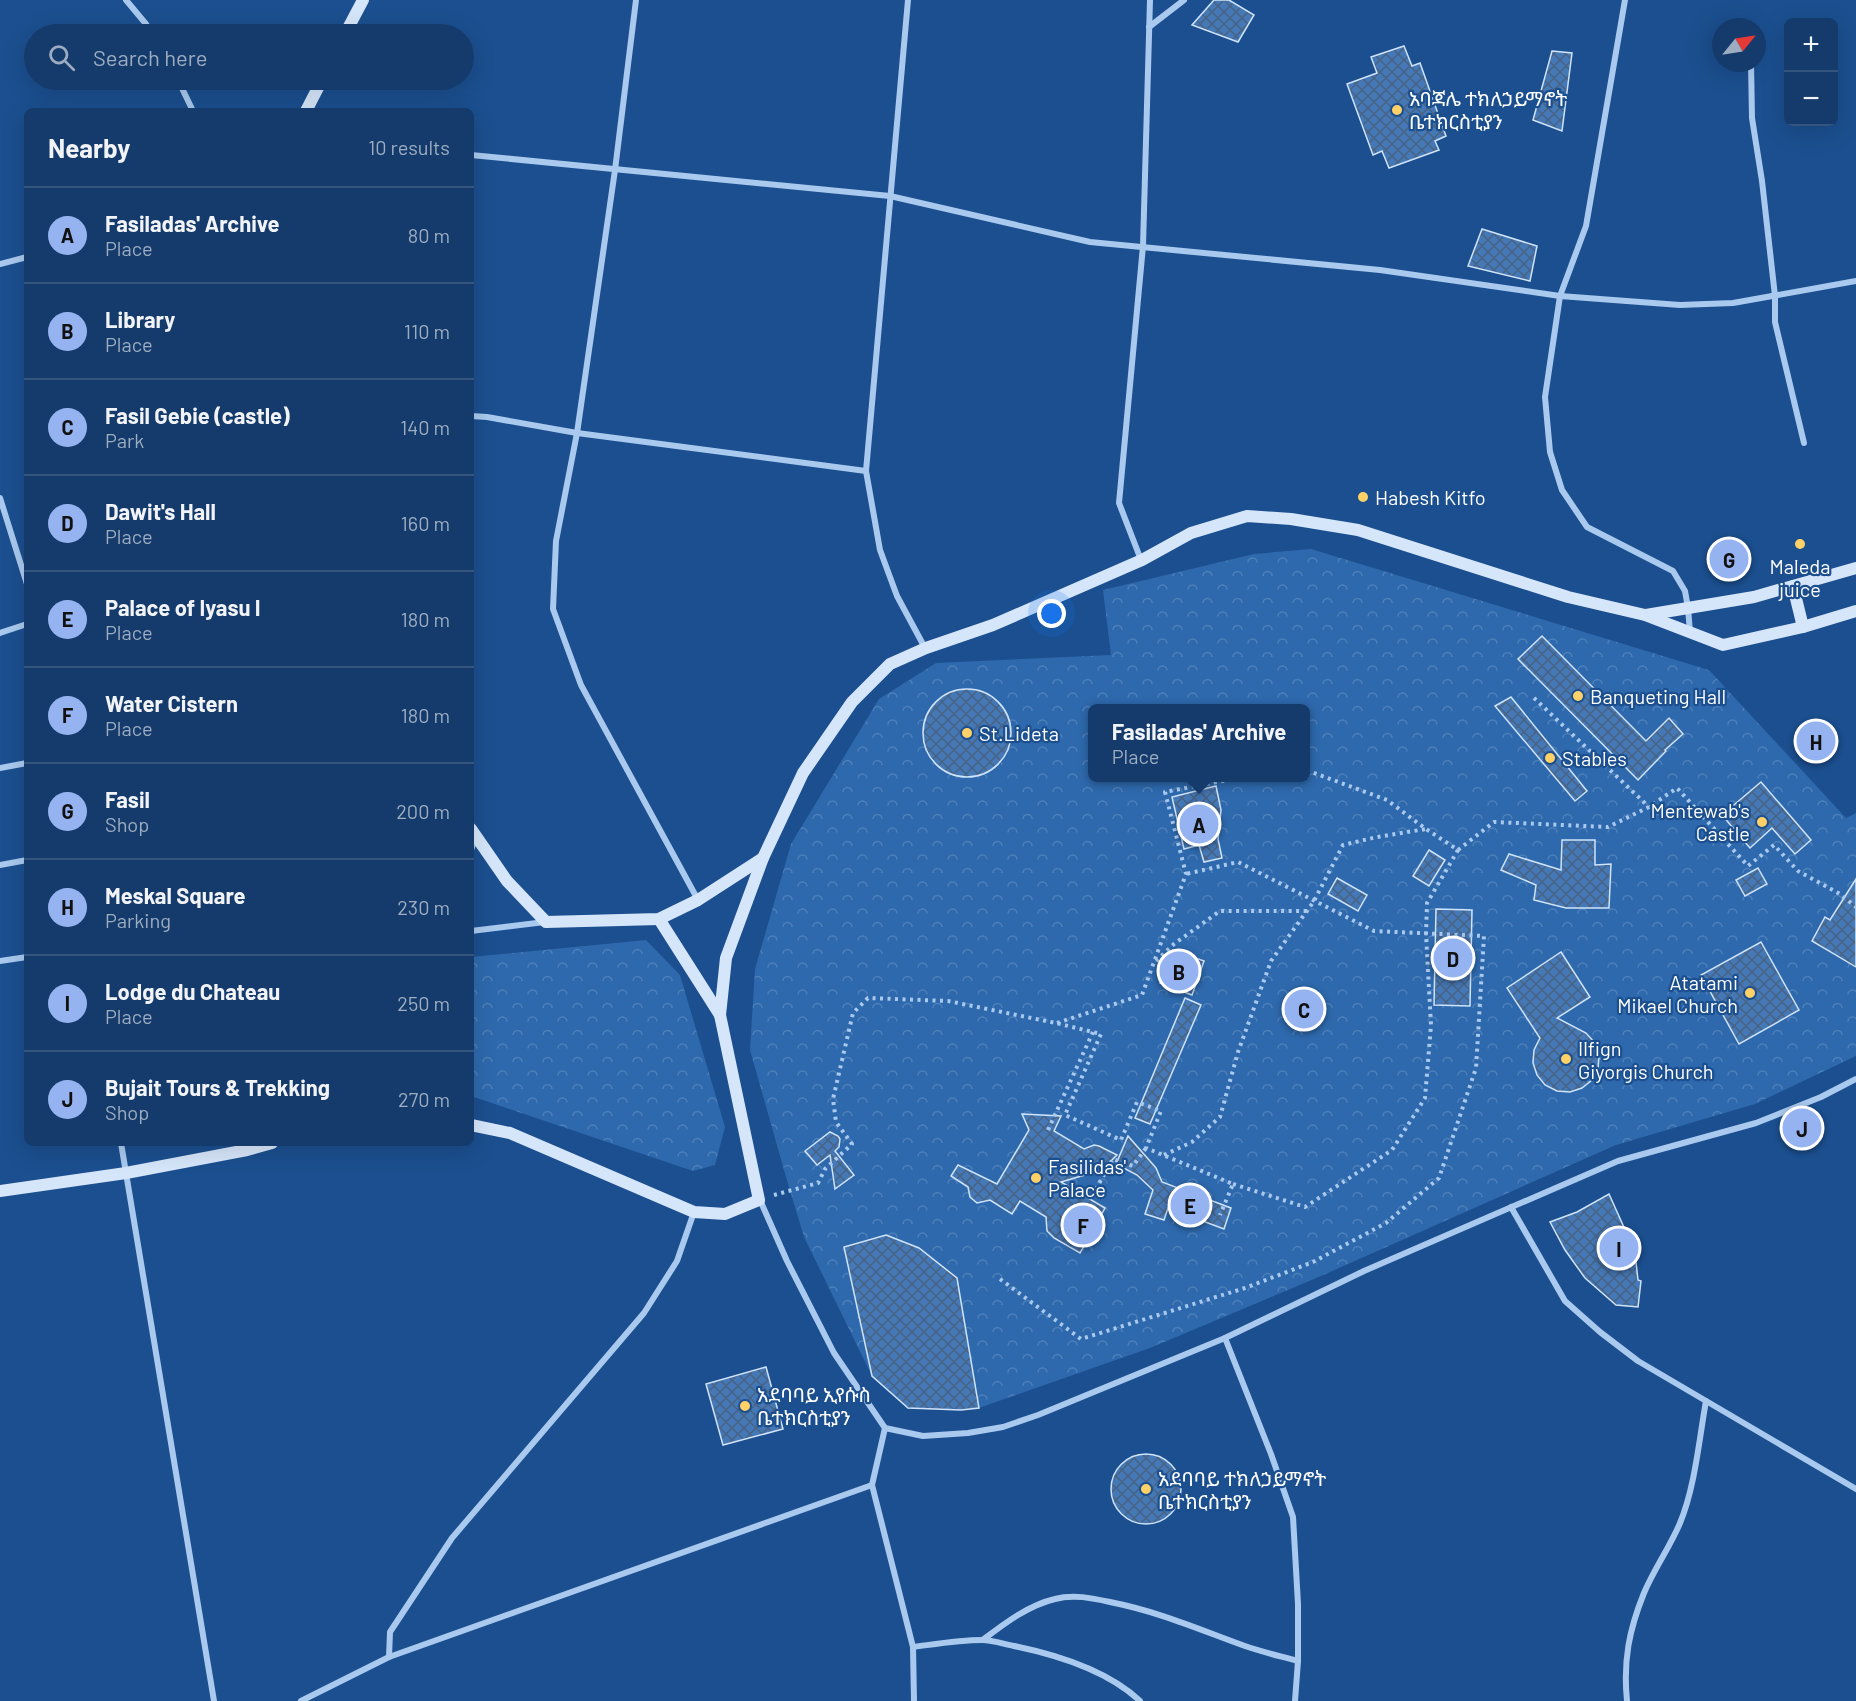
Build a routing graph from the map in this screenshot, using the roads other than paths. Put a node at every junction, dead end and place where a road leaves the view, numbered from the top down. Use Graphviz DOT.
graph roads {
  1 [pos="126,0"];
  2 [pos="363,0"];
  3 [pos="636,0"];
  4 [pos="908,0"];
  5 [pos="1150,0"];
  6 [pos="1184,0"];
  7 [pos="1625,0"];
  8 [pos="146,24"];
  9 [pos="350,24"];
  10 [pos="1149,27"];
  11 [pos="1751,72"];
  12 [pos="183,90"];
  13 [pos="317,90"];
  14 [pos="192,108"];
  15 [pos="308,108"];
  16 [pos="474,155"];
  17 [pos="615,170"];
  18 [pos="890,196"];
  19 [pos="1143,246"];
  20 [pos="24,258"];
  21 [pos="0,264"];
  22 [pos="1856,281"];
  23 [pos="1560,296"];
  24 [pos="1775,296"];
  25 [pos="474,416"];
  26 [pos="577,433"];
  27 [pos="1804,443"];
  28 [pos="866,471"];
  29 [pos="0,498"];
  30 [pos="1142,560"];
  31 [pos="1856,568"];
  32 [pos="24,574"];
  33 [pos="1793,586"];
  34 [pos="1689,608"];
  35 [pos="1856,611"];
  36 [pos="1645,615"];
  37 [pos="24,625"];
  38 [pos="1803,627"];
  39 [pos="0,633"];
  40 [pos="1690,633"];
  41 [pos="926,648"];
  42 [pos="24,764"];
  43 [pos="0,768"];
  44 [pos="474,833"];
  45 [pos="763,858"];
  46 [pos="24,861"];
  47 [pos="0,865"];
  48 [pos="698,900"];
  49 [pos="658,919"];
  50 [pos="546,922"];
  51 [pos="474,931"];
  52 [pos="24,957"];
  53 [pos="0,961"];
  54 [pos="720,1015"];
  55 [pos="1856,1079"];
  56 [pos="474,1126"];
  57 [pos="122,1146"];
  58 [pos="261,1146"];
  59 [pos="126,1173"];
  60 [pos="0,1191"];
  61 [pos="759,1200"];
  62 [pos="1510,1207"];
  63 [pos="694,1212"];
  64 [pos="1225,1338"];
  65 [pos="1706,1401"];
  66 [pos="885,1428"];
  67 [pos="872,1485"];
  68 [pos="1856,1489"];
  69 [pos="984,1640"];
  70 [pos="913,1647"];
  71 [pos="388,1657"];
  72 [pos="1298,1661"];
  73 [pos="214,1701"];
  74 [pos="301,1701"];
  75 [pos="914,1701"];
  76 [pos="1140,1701"];
  77 [pos="1295,1701"];
  78 [pos="1627,1701"];
  1 -- 8 [label="street"];
  2 -- 9 [label="street"];
  3 -- 17 [label="street"];
  4 -- 18 [label="street"];
  5 -- 10 [label="street"];
  6 -- 10 [label="street"];
  7 -- 23 [label="street"];
  10 -- 19 [label="street"];
  11 -- 24 [label="street"];
  12 -- 14 [label="street"];
  13 -- 15 [label="street"];
  16 -- 17 [label="street"];
  17 -- 18 [label="street"];
  17 -- 26 [label="street"];
  18 -- 19 [label="street"];
  18 -- 28 [label="street"];
  19 -- 23 [label="street"];
  19 -- 30 [label="street"];
  20 -- 21 [label="street"];
  22 -- 24 [label="street"];
  23 -- 24 [label="street"];
  23 -- 34 [label="street"];
  24 -- 27 [label="street"];
  25 -- 26 [label="street"];
  26 -- 28 [label="street"];
  26 -- 48 [label="street"];
  28 -- 41 [label="street"];
  29 -- 32 [label="street"];
  30 -- 36 [label="street"];
  30 -- 41 [label="street"];
  31 -- 33 [label="street"];
  33 -- 34 [label="street"];
  33 -- 38 [label="street"];
  34 -- 36 [label="street"];
  34 -- 40 [label="street"];
  35 -- 38 [label="street"];
  36 -- 40 [label="street"];
  37 -- 39 [label="street"];
  38 -- 40 [label="street"];
  41 -- 45 [label="street"];
  42 -- 43 [label="street"];
  44 -- 50 [label="street"];
  45 -- 48 [label="street"];
  45 -- 54 [label="street"];
  46 -- 47 [label="street"];
  48 -- 49 [label="street"];
  49 -- 50 [label="street"];
  49 -- 54 [label="street"];
  50 -- 51 [label="street"];
  52 -- 53 [label="street"];
  54 -- 61 [label="street"];
  55 -- 62 [label="street"];
  56 -- 63 [label="street"];
  57 -- 59 [label="street"];
  58 -- 59 [label="street"];
  59 -- 60 [label="street"];
  59 -- 73 [label="street"];
  61 -- 63 [label="street"];
  61 -- 66 [label="street"];
  62 -- 64 [label="street"];
  62 -- 65 [label="street"];
  63 -- 71 [label="street"];
  64 -- 66 [label="street"];
  64 -- 72 [label="street"];
  65 -- 68 [label="street"];
  65 -- 78 [label="street"];
  66 -- 67 [label="street"];
  67 -- 70 [label="street"];
  67 -- 71 [label="street"];
  69 -- 70 [label="street"];
  69 -- 72 [label="street"];
  69 -- 76 [label="street"];
  70 -- 75 [label="street"];
  71 -- 74 [label="street"];
  72 -- 77 [label="street"];
}
